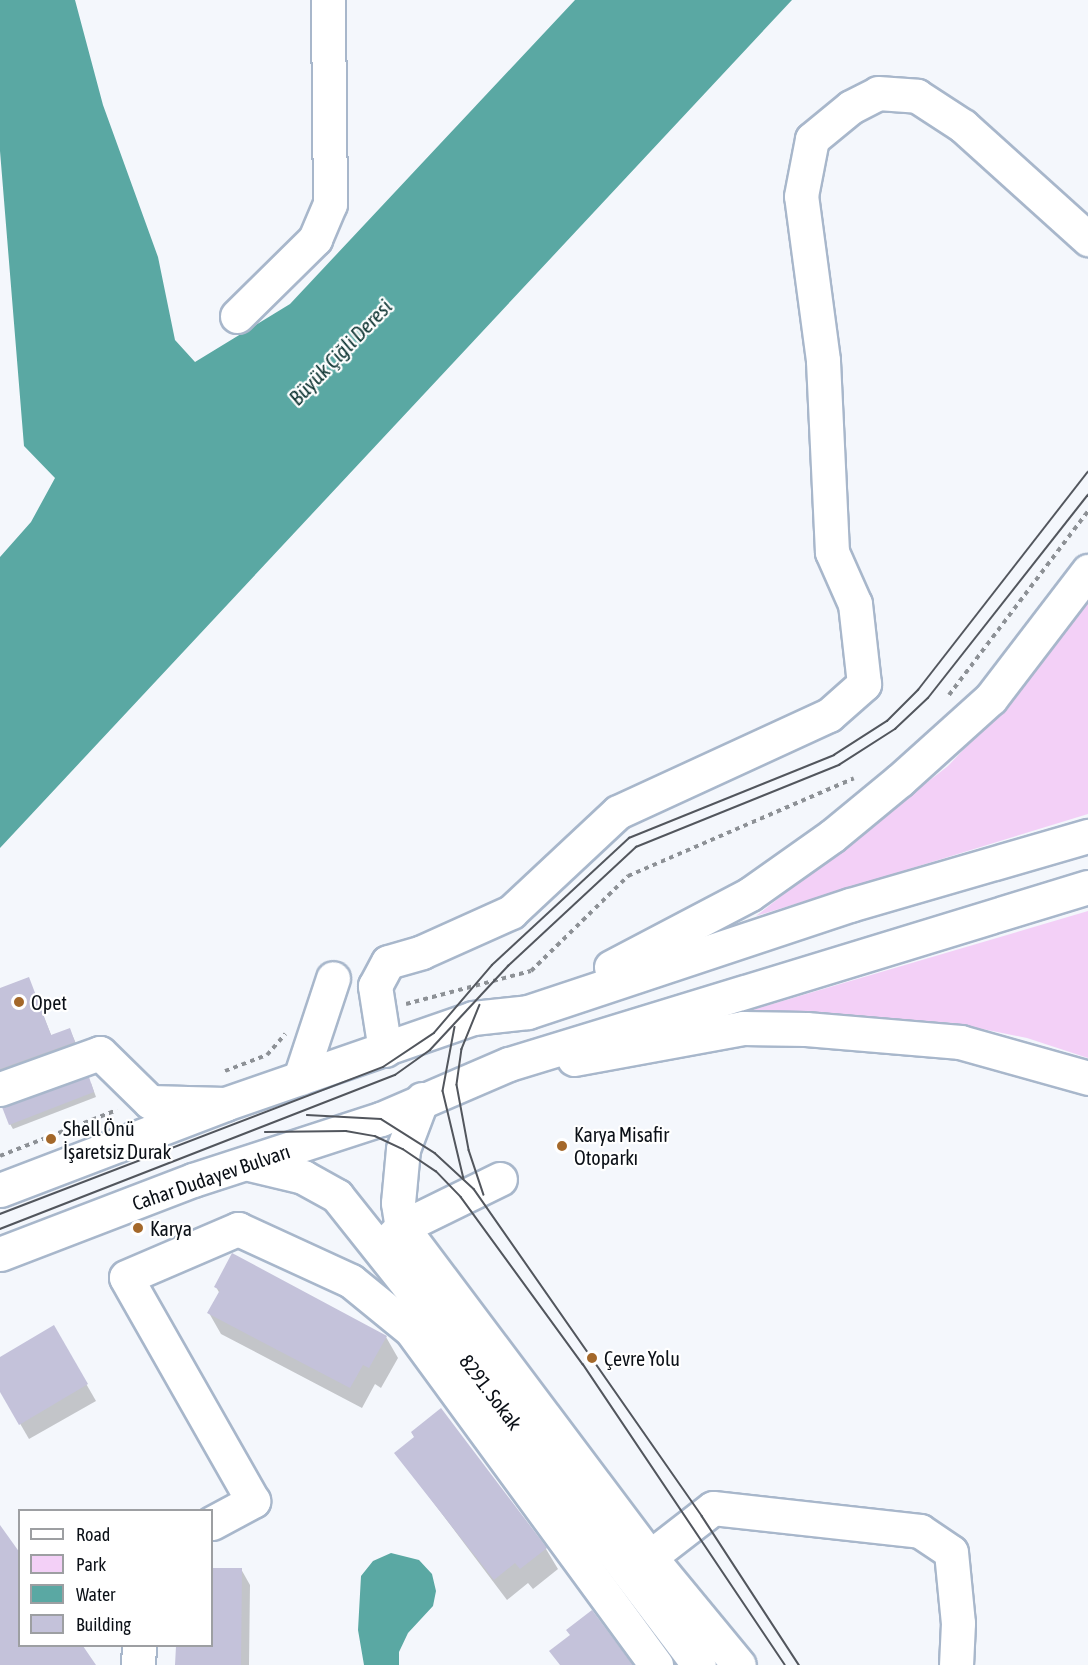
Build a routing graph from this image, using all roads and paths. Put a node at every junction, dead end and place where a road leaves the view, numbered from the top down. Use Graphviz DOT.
graph roads {
  1 [pos="328,0"];
  2 [pos="1088,239"];
  3 [pos="237,316"];
  4 [pos="1088,511"];
  5 [pos="1088,571"];
  6 [pos="943,703"];
  7 [pos="858,775"];
  8 [pos="1088,836"];
  9 [pos="1088,887"];
  10 [pos="531,971"];
  11 [pos="333,978"];
  12 [pos="528,1012"];
  13 [pos="385,1050"];
  14 [pos="509,1064"];
  15 [pos="300,1078"];
  16 [pos="1088,1078"];
  17 [pos="0,1089"];
  18 [pos="147,1099"];
  19 [pos="422,1099"];
  20 [pos="225,1104"];
  21 [pos="0,1156"];
  22 [pos="249,1164"];
  23 [pos="500,1179"];
  24 [pos="0,1190"];
  25 [pos="390,1238"];
  26 [pos="0,1254"];
  27 [pos="351,1281"];
  28 [pos="213,1522"];
  29 [pos="639,1565"];
  30 [pos="139,1647"];
  31 [pos="138,1665"];
  32 [pos="656,1665"];
  33 [pos="699,1665"];
  34 [pos="739,1665"];
  35 [pos="956,1665"];
  1 -- 3 [label="main road"];
  2 -- 13 [label="main road"];
  4 -- 6 [label="path"];
  5 -- 12 [label="main road"];
  7 -- 10 [label="path"];
  8 -- 12 [label="main road"];
  9 -- 14 [label="main road"];
  11 -- 15 [label="main road"];
  12 -- 13 [label="main road"];
  13 -- 15 [label="main road"];
  14 -- 16 [label="main road"];
  14 -- 19 [label="main road, Cahar Dudayev Bulvarı"];
  15 -- 20 [label="main road"];
  17 -- 18 [label="main road"];
  18 -- 20 [label="main road"];
  18 -- 21 [label="path"];
  19 -- 22 [label="main road, Cahar Dudayev Bulvarı"];
  19 -- 25 [label="main road"];
  20 -- 24 [label="main road"];
  22 -- 25 [label="main road, 8291. Sokak"];
  22 -- 26 [label="main road, Cahar Dudayev Bulvarı"];
  23 -- 25 [label="main road"];
  25 -- 27 [label="main road"];
  25 -- 29 [label="main road, 8291. Sokak"];
  27 -- 28 [label="main road"];
  27 -- 32 [label="main road"];
  29 -- 33 [label="main road, 8291. Sokak"];
  29 -- 34 [label="main road, 8291. Sokak"];
  29 -- 35 [label="main road"];
  30 -- 31 [label="main road"];
}
